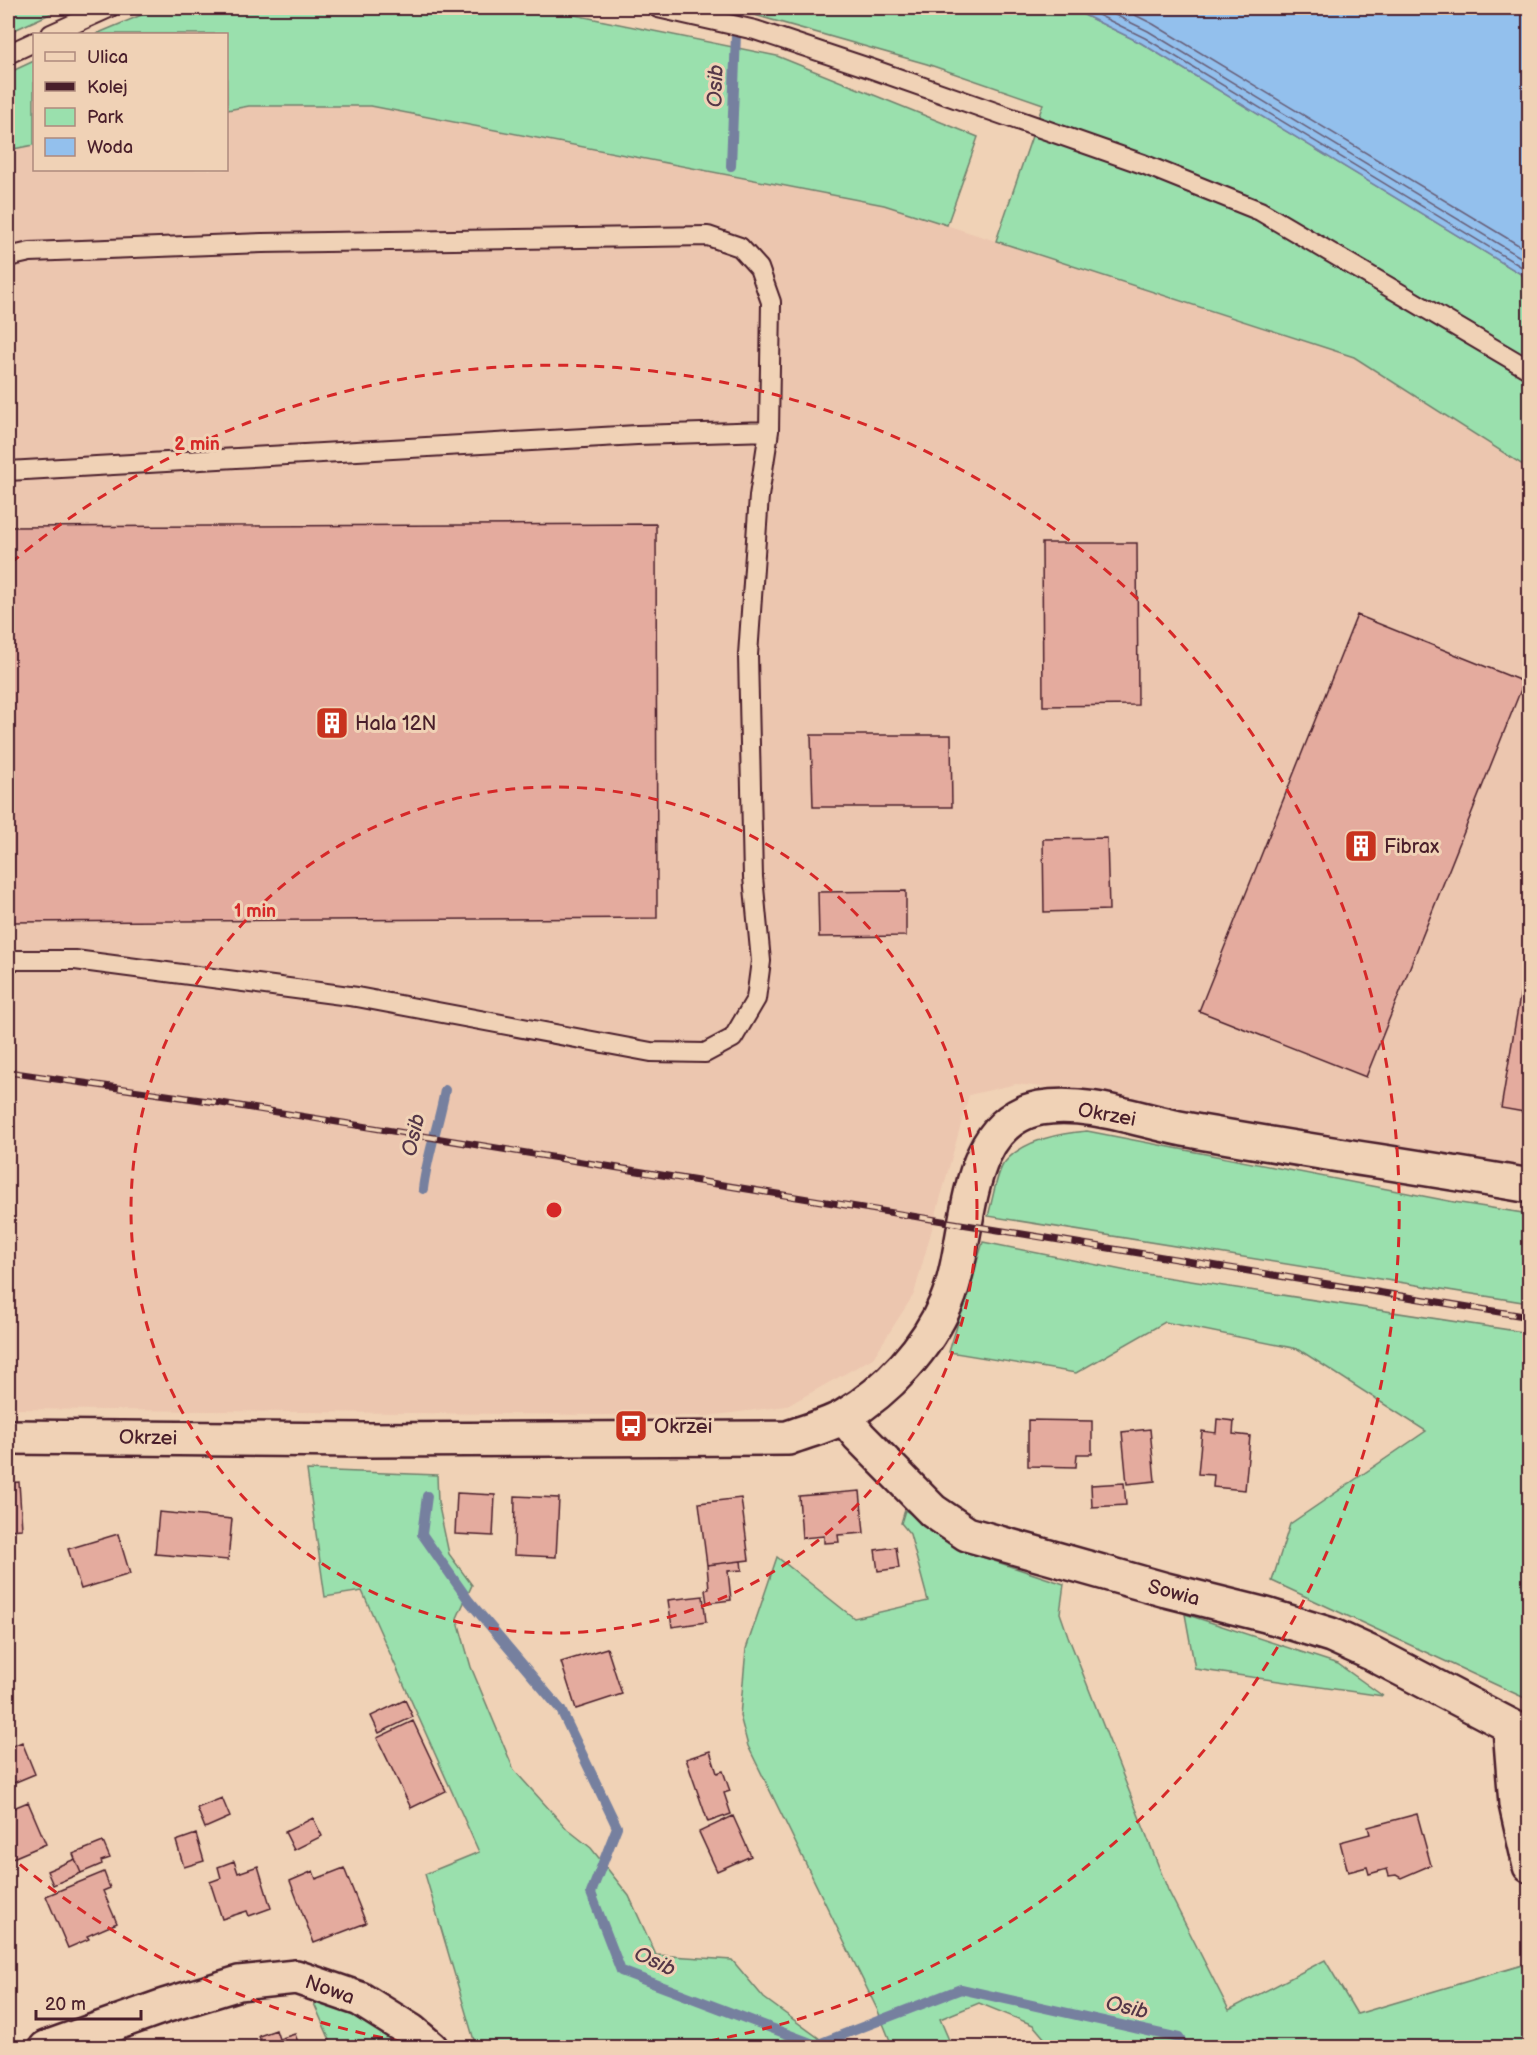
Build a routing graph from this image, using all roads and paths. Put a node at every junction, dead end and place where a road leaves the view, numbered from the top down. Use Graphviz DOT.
graph roads {
  1 [pos="109,8"];
  2 [pos="658,8"];
  3 [pos="53,33"];
  4 [pos="33,42"];
  5 [pos="8,54"];
  6 [pos="8,257"];
  7 [pos="1530,370"];
  8 [pos="769,431"];
  9 [pos="8,471"];
  10 [pos="8,960"];
  11 [pos="1530,1186"];
  12 [pos="843,1417"];
  13 [pos="8,1437"];
  14 [pos="1520,1732"];
  15 [pos="1530,1866"];
  16 [pos="46,2048"];
  17 [pos="431,2048"];
  1 -- 3 [label="lane"];
  2 -- 7 [label="lane"];
  4 -- 5 [label="lane"];
  6 -- 8 [label="lane"];
  8 -- 9 [label="lane"];
  8 -- 10 [label="lane"];
  11 -- 12 [label="street, Okrzei"];
  12 -- 13 [label="street, Okrzei"];
  12 -- 14 [label="street, Sowia"];
  14 -- 15 [label="street"];
  16 -- 17 [label="street, Nowa"];
}
